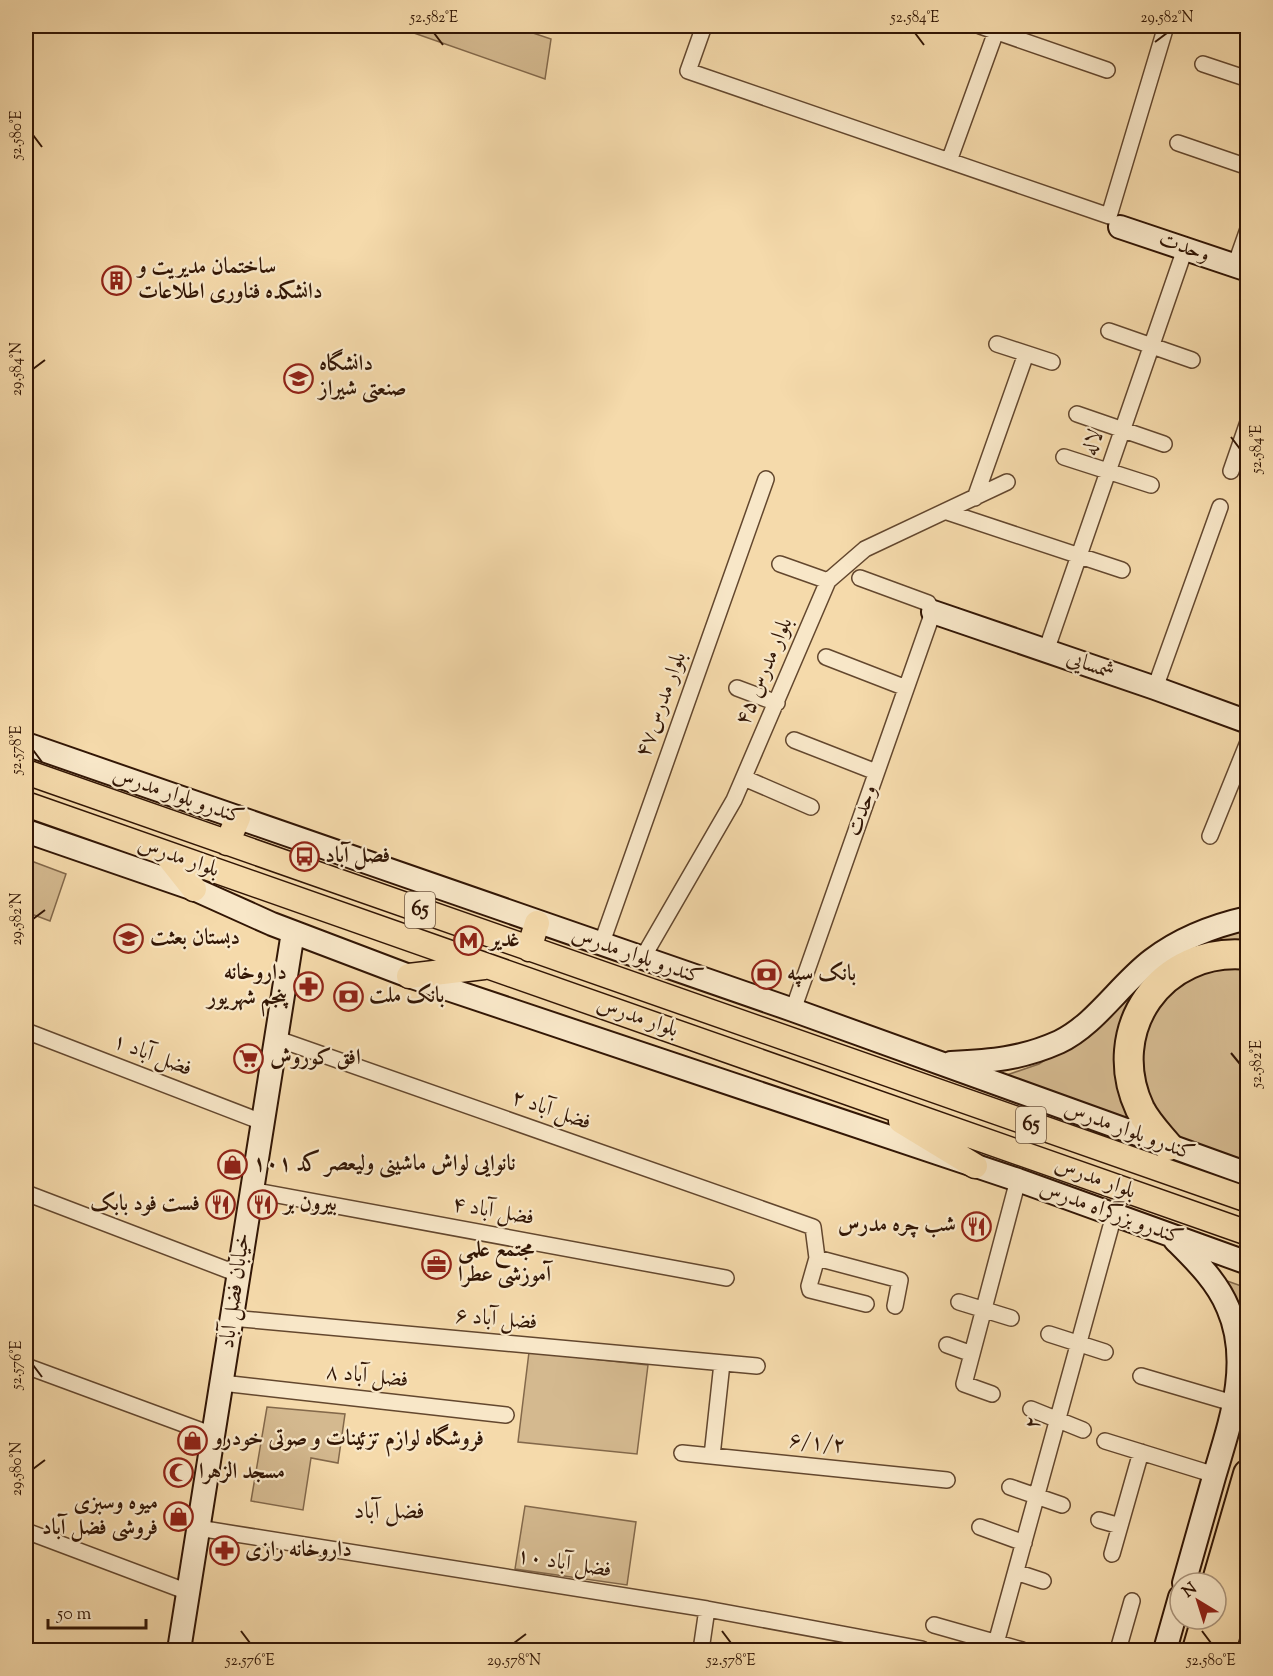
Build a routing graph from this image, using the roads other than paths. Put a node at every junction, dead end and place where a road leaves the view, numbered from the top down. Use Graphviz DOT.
graph roads {
  1 [pos="704,26"];
  2 [pos="980,26"];
  3 [pos="1166,26"];
  4 [pos="997,28"];
  5 [pos="1203,64"];
  6 [pos="1107,70"];
  7 [pos="1248,79"];
  8 [pos="1178,142"];
  9 [pos="949,160"];
  10 [pos="1248,167"];
  11 [pos="1115,221"];
  12 [pos="1248,229"];
  13 [pos="1185,249"];
  14 [pos="1241,268"];
  15 [pos="1109,331"];
  16 [pos="997,344"];
  17 [pos="1152,346"];
  18 [pos="1026,354"];
  19 [pos="1192,360"];
  20 [pos="1052,362"];
  21 [pos="1077,414"];
  22 [pos="1248,422"];
  23 [pos="1123,430"];
  24 [pos="1164,444"];
  25 [pos="1064,457"];
  26 [pos="1108,471"];
  27 [pos="1231,471"];
  28 [pos="766,479"];
  29 [pos="1007,482"];
  30 [pos="1151,485"];
  31 [pos="975,498"];
  32 [pos="1220,507"];
  33 [pos="947,512"];
  34 [pos="1079,555"];
  35 [pos="780,564"];
  36 [pos="1122,570"];
  37 [pos="860,578"];
  38 [pos="828,581"];
  39 [pos="933,612"];
  40 [pos="1046,651"];
  41 [pos="826,657"];
  42 [pos="737,688"];
  43 [pos="906,688"];
  44 [pos="1155,688"];
  45 [pos="777,703"];
  46 [pos="1248,722"];
  47 [pos="794,740"];
  48 [pos="1248,742"];
  49 [pos="26,744"];
  50 [pos="26,772"];
  51 [pos="876,772"];
  52 [pos="744,778"];
  53 [pos="26,804"];
  54 [pos="811,807"];
  55 [pos="238,818"];
  56 [pos="26,831"];
  57 [pos="1210,836"];
  58 [pos="227,843"];
  59 [pos="167,855"];
  60 [pos="194,889"];
  61 [pos="1248,918"];
  62 [pos="537,923"];
  63 [pos="293,932"];
  64 [pos="601,945"];
  65 [pos="529,949"];
  66 [pos="1248,955"];
  67 [pos="642,960"];
  68 [pos="490,966"];
  69 [pos="409,976"];
  70 [pos="793,1010"];
  71 [pos="26,1031"];
  72 [pos="275,1038"];
  73 [pos="815,1049"];
  74 [pos="938,1063"];
  75 [pos="805,1077"];
  76 [pos="860,1096"];
  77 [pos="262,1122"];
  78 [pos="1168,1146"];
  79 [pos="975,1166"];
  80 [pos="1248,1174"];
  81 [pos="1018,1180"];
  82 [pos="251,1190"];
  83 [pos="26,1193"];
  84 [pos="1248,1200"];
  85 [pos="1114,1215"];
  86 [pos="1248,1233"];
  87 [pos="1172,1237"];
  88 [pos="817,1258"];
  89 [pos="1248,1263"];
  90 [pos="238,1274"];
  91 [pos="726,1278"];
  92 [pos="959,1302"];
  93 [pos="866,1304"];
  94 [pos="895,1306"];
  95 [pos="983,1310"];
  96 [pos="231,1318"];
  97 [pos="1011,1318"];
  98 [pos="1049,1334"];
  99 [pos="1078,1344"];
  100 [pos="947,1346"];
  101 [pos="1105,1353"];
  102 [pos="972,1354"];
  103 [pos="722,1363"];
  104 [pos="26,1366"];
  105 [pos="757,1366"];
  106 [pos="1141,1376"];
  107 [pos="222,1383"];
  108 [pos="992,1394"];
  109 [pos="1236,1404"];
  110 [pos="1032,1409"];
  111 [pos="506,1415"];
  112 [pos="1058,1420"];
  113 [pos="1083,1430"];
  114 [pos="213,1435"];
  115 [pos="1105,1441"];
  116 [pos="1141,1452"];
  117 [pos="682,1453"];
  118 [pos="712,1456"];
  119 [pos="1248,1474"];
  120 [pos="1215,1475"];
  121 [pos="947,1480"];
  122 [pos="1010,1487"];
  123 [pos="1037,1496"];
  124 [pos="1062,1505"];
  125 [pos="1099,1520"];
  126 [pos="1120,1526"];
  127 [pos="980,1527"];
  128 [pos="198,1528"];
  129 [pos="26,1531"];
  130 [pos="1024,1543"];
  131 [pos="1112,1554"];
  132 [pos="1248,1558"];
  133 [pos="1187,1571"];
  134 [pos="1220,1571"];
  135 [pos="1016,1572"];
  136 [pos="1043,1581"];
  137 [pos="188,1592"];
  138 [pos="1132,1601"];
  139 [pos="707,1609"];
  140 [pos="934,1624"];
  141 [pos="1170,1631"];
  142 [pos="1203,1631"];
  143 [pos="996,1643"];
  144 [pos="922,1649"];
  145 [pos="179,1650"];
  146 [pos="701,1650"];
  147 [pos="1017,1650"];
  148 [pos="1118,1650"];
  149 [pos="1165,1650"];
  150 [pos="1197,1650"];
  151 [pos="1221,1650"];
  1 -- 9 [label="street"];
  2 -- 4 [label="street"];
  3 -- 11 [label="street"];
  4 -- 6 [label="street"];
  4 -- 9 [label="street"];
  5 -- 7 [label="street"];
  8 -- 10 [label="street"];
  9 -- 11 [label="street"];
  11 -- 13 [label="main road, وحدت"];
  12 -- 14 [label="street"];
  13 -- 14 [label="main road, وحدت"];
  13 -- 17 [label="street, لاله"];
  15 -- 17 [label="street"];
  16 -- 18 [label="street"];
  17 -- 19 [label="street"];
  17 -- 23 [label="street, لاله"];
  18 -- 20 [label="street"];
  18 -- 31 [label="street"];
  21 -- 23 [label="street"];
  22 -- 27 [label="street"];
  23 -- 24 [label="street"];
  23 -- 26 [label="street, لاله"];
  25 -- 26 [label="street"];
  26 -- 30 [label="street"];
  26 -- 34 [label="street, لاله"];
  28 -- 64 [label="street, بلوار مدرس۴۷"];
  29 -- 31 [label="street, ۴۵ بلوار مدرس"];
  31 -- 33 [label="street, ۴۵ بلوار مدرس"];
  32 -- 44 [label="street"];
  33 -- 34 [label="street"];
  33 -- 38 [label="street, ۴۵ بلوار مدرس"];
  34 -- 36 [label="street"];
  34 -- 40 [label="street, لاله"];
  35 -- 38 [label="street"];
  37 -- 39 [label="street"];
  38 -- 45 [label="street, ۴۵ بلوار مدرس"];
  39 -- 40 [label="main road, شمسایی"];
  39 -- 43 [label="street, وحدت"];
  40 -- 44 [label="main road, شمسایی"];
  41 -- 43 [label="street"];
  42 -- 45 [label="street"];
  43 -- 51 [label="street, وحدت"];
  44 -- 46 [label="main road, شمسایی"];
  45 -- 52 [label="street, ۴۵ بلوار مدرس"];
  47 -- 51 [label="street"];
  48 -- 57 [label="street"];
  49 -- 55 [label="main road, کندرو بلوار مدرس"];
  50 -- 58 [label="main road, بلوار مدرس / 65"];
  51 -- 70 [label="street, وحدت"];
  52 -- 54 [label="street"];
  52 -- 67 [label="street, ۴۵ بلوار مدرس"];
  53 -- 59 [label="main road, بلوار مدرس / 65"];
  55 -- 58 [label="main road"];
  55 -- 62 [label="main road, کندرو بلوار مدرس"];
  56 -- 60 [label="main road"];
  58 -- 65 [label="main road, بلوار مدرس / 65"];
  59 -- 60 [label="main road"];
  59 -- 68 [label="main road, بلوار مدرس / 65"];
  60 -- 63 [label="main road"];
  61 -- 74 [label="main road"];
  62 -- 64 [label="main road, کندرو بلوار مدرس"];
  62 -- 65 [label="main road"];
  63 -- 69 [label="main road"];
  63 -- 72 [label="main road, خیابان فضل آباد"];
  64 -- 67 [label="main road, کندرو بلوار مدرس"];
  65 -- 73 [label="main road, بلوار مدرس / 65"];
  66 -- 78 [label="highway"];
  67 -- 70 [label="main road, کندرو بلوار مدرس"];
  68 -- 69 [label="main road"];
  68 -- 75 [label="main road, بلوار مدرس / 65"];
  69 -- 79 [label="main road"];
  70 -- 74 [label="main road, کندرو بلوار مدرس"];
  71 -- 77 [label="street, فضل آباد ۱"];
  72 -- 77 [label="main road, خیابان فضل آباد"];
  72 -- 88 [label="street, فضل آباد ۲"];
  73 -- 75 [label="main road"];
  73 -- 84 [label="main road, بلوار مدرس / 65"];
  74 -- 78 [label="main road, کندرو بلوار مدرس"];
  75 -- 76 [label="main road, بلوار مدرس / 65"];
  76 -- 79 [label="main road"];
  76 -- 86 [label="main road, بلوار مدرس / 65"];
  77 -- 82 [label="main road, خیابان فضل آباد"];
  78 -- 80 [label="main road, کندرو بلوار مدرس"];
  79 -- 81 [label="main road, کندرو بزرگراه مدرس"];
  81 -- 85 [label="main road, کندرو بزرگراه مدرس"];
  81 -- 95 [label="street"];
  82 -- 90 [label="main road, خیابان فضل آباد"];
  82 -- 91 [label="street, فضل آباد ۴"];
  83 -- 90 [label="street"];
  85 -- 87 [label="main road, کندرو بزرگراه مدرس"];
  85 -- 99 [label="street, ۲"];
  87 -- 89 [label="main road, کندرو بزرگراه مدرس"];
  87 -- 109 [label="main road"];
  88 -- 93 [label="street"];
  88 -- 94 [label="street"];
  90 -- 96 [label="main road, خیابان فضل آباد"];
  92 -- 95 [label="street"];
  95 -- 97 [label="street"];
  95 -- 102 [label="street"];
  96 -- 103 [label="street, فضل آباد ۶"];
  96 -- 107 [label="main road, خیابان فضل آباد"];
  98 -- 99 [label="street"];
  99 -- 101 [label="street"];
  99 -- 112 [label="street, ۲"];
  100 -- 102 [label="street"];
  102 -- 108 [label="street"];
  103 -- 105 [label="street, فضل آباد ۶"];
  103 -- 118 [label="street"];
  104 -- 114 [label="street"];
  106 -- 109 [label="street"];
  107 -- 111 [label="street, فضل آباد ۸"];
  107 -- 114 [label="main road, خیابان فضل آباد"];
  109 -- 120 [label="main road"];
  110 -- 112 [label="street"];
  112 -- 113 [label="street"];
  112 -- 123 [label="street, ۲"];
  114 -- 128 [label="main road, خیابان فضل آباد"];
  115 -- 116 [label="street"];
  116 -- 120 [label="street"];
  116 -- 126 [label="street"];
  117 -- 118 [label="street, ۶/۱/۲"];
  118 -- 121 [label="street, ۶/۱/۲"];
  119 -- 134 [label="highway"];
  120 -- 133 [label="main road"];
  122 -- 123 [label="street"];
  123 -- 124 [label="street"];
  123 -- 130 [label="street, ۲"];
  125 -- 126 [label="street"];
  126 -- 131 [label="street"];
  127 -- 130 [label="street"];
  128 -- 137 [label="main road, خیابان فضل آباد"];
  128 -- 139 [label="street, فضل آباد ۱۰"];
  129 -- 137 [label="street"];
  130 -- 135 [label="street, ۲"];
  132 -- 151 [label="highway"];
  135 -- 136 [label="street"];
  135 -- 143 [label="street, ۲"];
  137 -- 145 [label="main road, خیابان فضل آباد"];
  138 -- 148 [label="street"];
  139 -- 144 [label="street, فضل آباد ۱۰"];
  139 -- 146 [label="street"];
  140 -- 143 [label="street"];
  141 -- 149 [label="main road"];
  142 -- 150 [label="highway"];
  143 -- 147 [label="street"];
}
